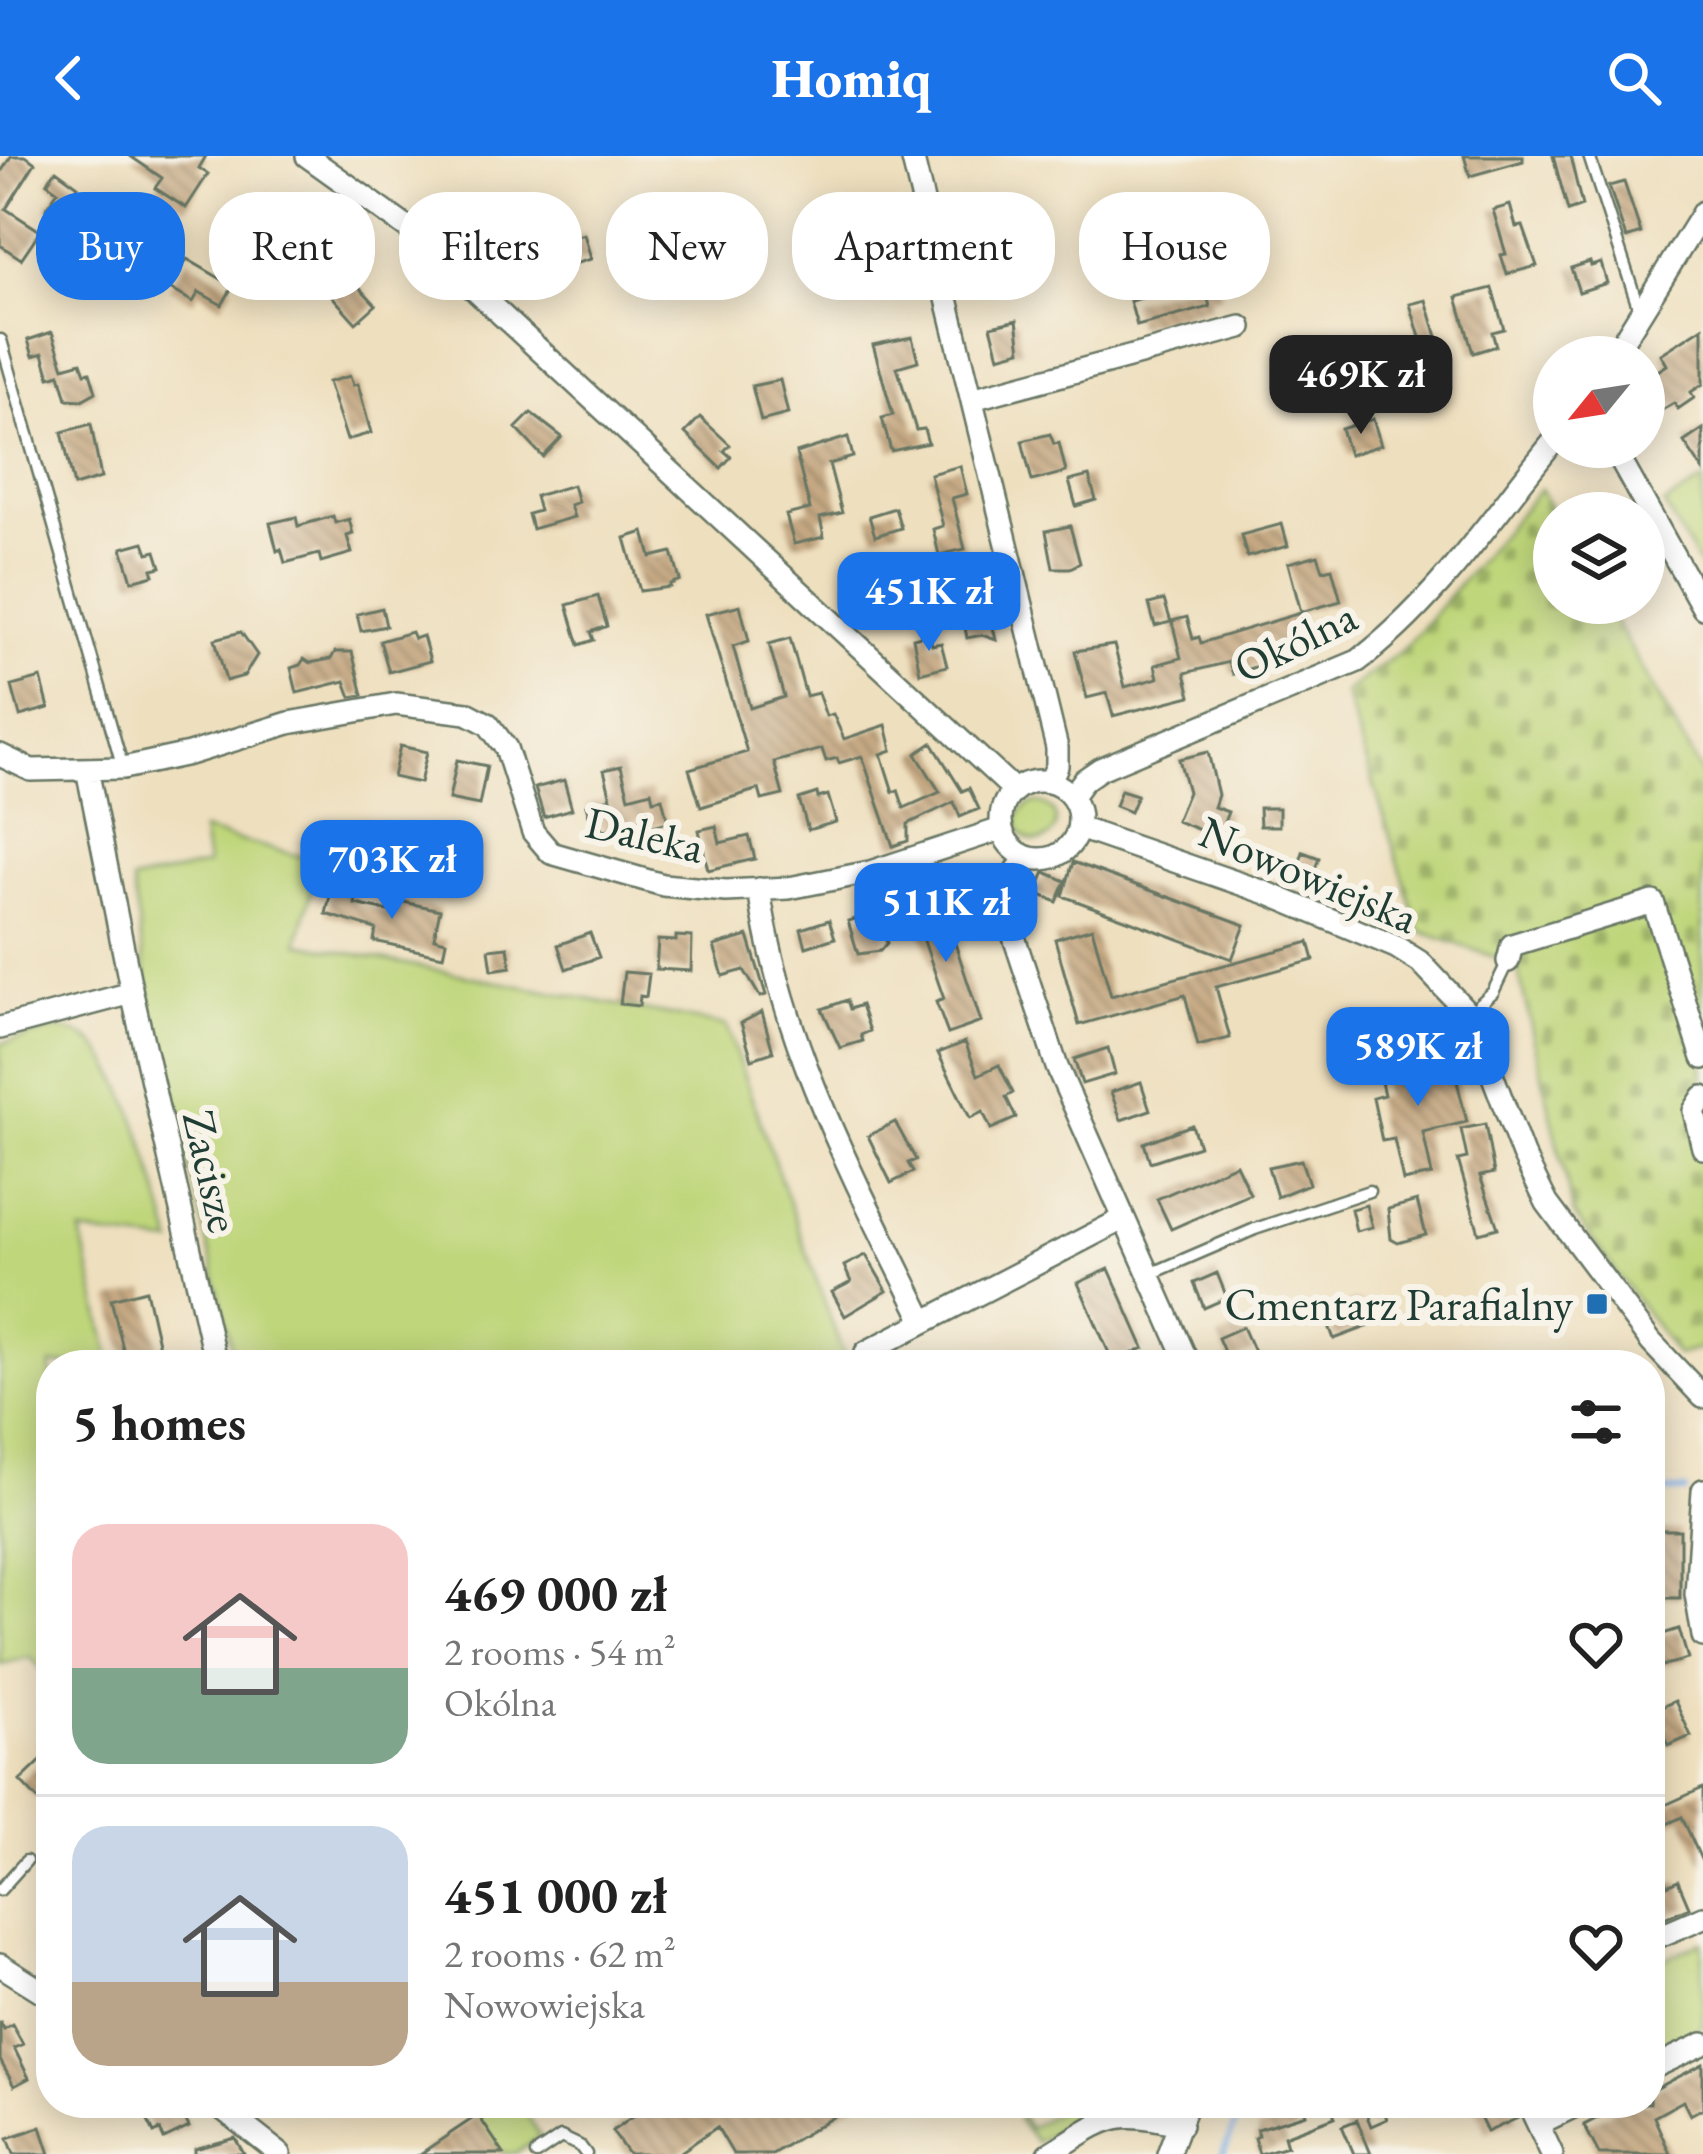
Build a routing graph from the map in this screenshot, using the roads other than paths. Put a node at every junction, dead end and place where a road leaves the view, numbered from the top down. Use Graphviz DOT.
graph roads {
  1 [pos="307,156"];
  2 [pos="912,156"];
  3 [pos="1589,156"];
  4 [pos="1703,212"];
  5 [pos="1640,313"];
  6 [pos="1241,327"];
  7 [pos="1626,336"];
  8 [pos="1,340"];
  9 [pos="972,399"];
  10 [pos="1533,467"];
  11 [pos="1625,468"];
  12 [pos="1703,608"];
  13 [pos="0,755"];
  14 [pos="123,768"];
  15 [pos="87,769"];
  16 [pos="1050,781"];
  17 [pos="1014,790"];
  18 [pos="1072,796"];
  19 [pos="1079,828"];
  20 [pos="1001,829"];
  21 [pos="1027,857"];
  22 [pos="759,889"];
  23 [pos="1508,961"];
  24 [pos="132,993"];
  25 [pos="1469,1014"];
  26 [pos="0,1028"];
  27 [pos="1703,1058"];
  28 [pos="1703,1097"];
  29 [pos="1703,1148"];
  30 [pos="1369,1191"];
  31 [pos="1123,1219"];
  32 [pos="1148,1275"];
  33 [pos="924,1321"];
  34 [pos="212,1350"];
  35 [pos="870,1350"];
  36 [pos="1182,1350"];
  37 [pos="1659,1350"];
  38 [pos="1665,1357"];
  39 [pos="1703,1396"];
  40 [pos="1703,1490"];
  41 [pos="1703,1636"];
  42 [pos="26,1861"];
  43 [pos="0,1890"];
  44 [pos="1703,1917"];
  45 [pos="1665,1933"];
  46 [pos="0,1965"];
  47 [pos="36,1988"];
  48 [pos="1703,2044"];
  49 [pos="1665,2062"];
  50 [pos="234,2118"];
  51 [pos="1107,2118"];
  52 [pos="1182,2118"];
  53 [pos="1535,2118"];
  54 [pos="280,2154"];
  55 [pos="536,2154"];
  56 [pos="586,2154"];
  57 [pos="1049,2154"];
  58 [pos="1168,2154"];
  59 [pos="1552,2154"];
  1 -- 17 [label="street"];
  2 -- 9 [label="street"];
  3 -- 5 [label="lane"];
  4 -- 5 [label="street"];
  5 -- 7 [label="street"];
  6 -- 9 [label="street"];
  8 -- 14 [label="lane"];
  9 -- 16 [label="street"];
  10 -- 18 [label="street, Okólna"];
  11 -- 12 [label="street"];
  13 -- 15 [label="street, Daleka"];
  14 -- 15 [label="street, Daleka"];
  14 -- 22 [label="street, Daleka"];
  15 -- 24 [label="street, Zacisze"];
  16 -- 17 [label="street"];
  16 -- 18 [label="street"];
  17 -- 20 [label="street"];
  18 -- 19 [label="street"];
  19 -- 21 [label="street"];
  19 -- 25 [label="street, Nowowiejska"];
  20 -- 21 [label="street"];
  20 -- 22 [label="street, Daleka"];
  21 -- 31 [label="street"];
  22 -- 33 [label="street"];
  23 -- 25 [label="lane"];
  23 -- 27 [label="street"];
  24 -- 26 [label="street"];
  24 -- 34 [label="street, Zacisze"];
  25 -- 37 [label="street, Nowowiejska"];
  28 -- 29 [label="street"];
  30 -- 32 [label="lane"];
  31 -- 32 [label="street"];
  31 -- 33 [label="street"];
  32 -- 36 [label="street"];
  33 -- 35 [label="street"];
  38 -- 39 [label="street, Nowowiejska"];
  40 -- 41 [label="street"];
  42 -- 43 [label="lane"];
  44 -- 45 [label="street"];
  46 -- 47 [label="street"];
  48 -- 49 [label="street"];
  50 -- 54 [label="street"];
  51 -- 57 [label="street"];
  52 -- 58 [label="street"];
  53 -- 59 [label="street"];
  55 -- 56 [label="lane"];
}
